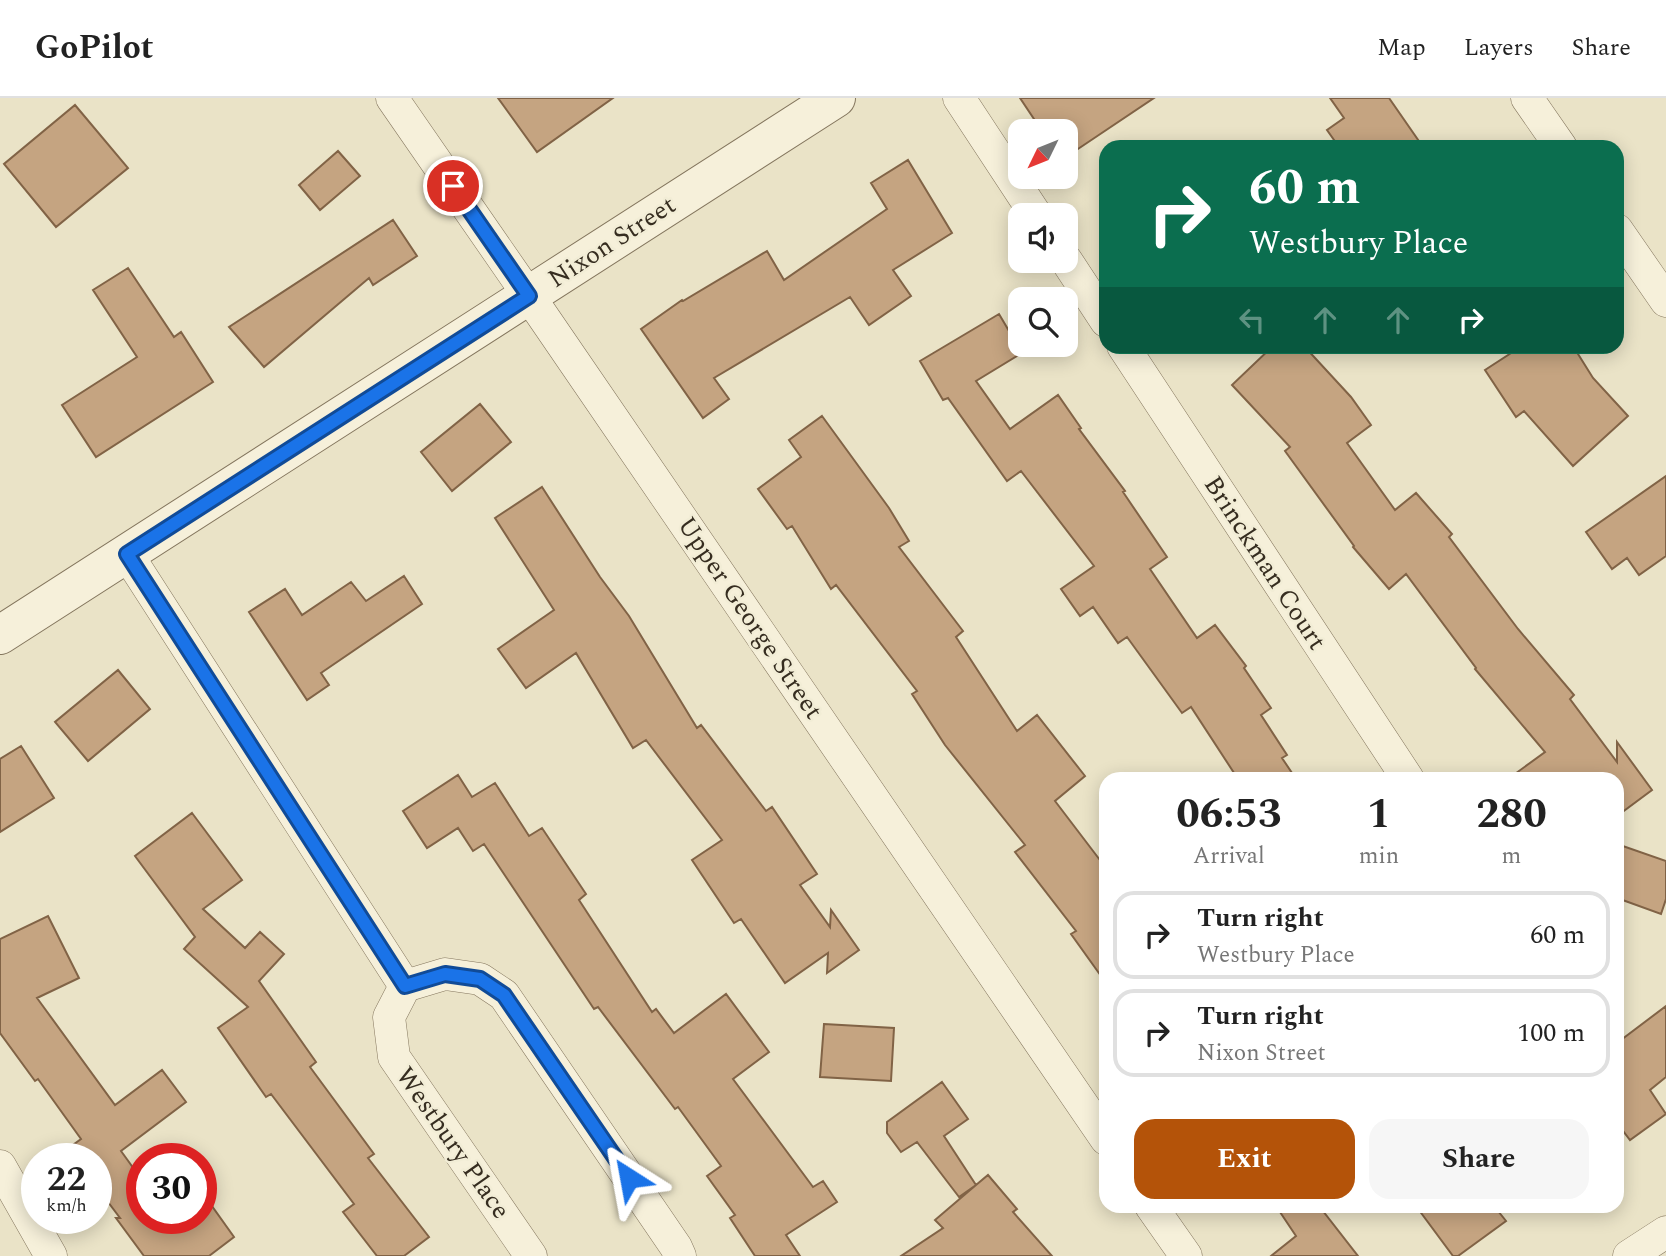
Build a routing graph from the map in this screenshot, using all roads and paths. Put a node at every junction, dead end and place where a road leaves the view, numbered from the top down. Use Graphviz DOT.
graph roads {
  1 [pos="392,98"];
  2 [pos="836,98"];
  3 [pos="959,98"];
  4 [pos="1527,98"];
  5 [pos="1556,140"];
  6 [pos="1028,203"];
  7 [pos="1624,240"];
  8 [pos="1075,273"];
  9 [pos="529,296"];
  10 [pos="1666,302"];
  11 [pos="1099,310"];
  12 [pos="1128,354"];
  13 [pos="127,554"];
  14 [pos="0,635"];
  15 [pos="1403,772"];
  16 [pos="405,986"];
  17 [pos="1099,1129"];
  18 [pos="0,1166"];
  19 [pos="1156,1213"];
  20 [pos="1666,1232"];
  21 [pos="51,1256"];
  22 [pos="531,1256"];
  23 [pos="680,1256"];
  24 [pos="1186,1256"];
  25 [pos="1629,1256"];
  1 -- 9 [label="street, Upper George Street"];
  2 -- 9 [label="street, Nixon Street"];
  3 -- 6 [label="street"];
  4 -- 5 [label="street"];
  7 -- 10 [label="street"];
  8 -- 11 [label="street"];
  9 -- 13 [label="street, Nixon Street"];
  9 -- 17 [label="street, Upper George Street"];
  12 -- 15 [label="street, Brinckman Court"];
  13 -- 14 [label="street, Nixon Street"];
  13 -- 16 [label="street"];
  16 -- 22 [label="street, Westbury Place"];
  16 -- 23 [label="street"];
  18 -- 21 [label="street"];
  19 -- 24 [label="street"];
  20 -- 25 [label="street"];
}
